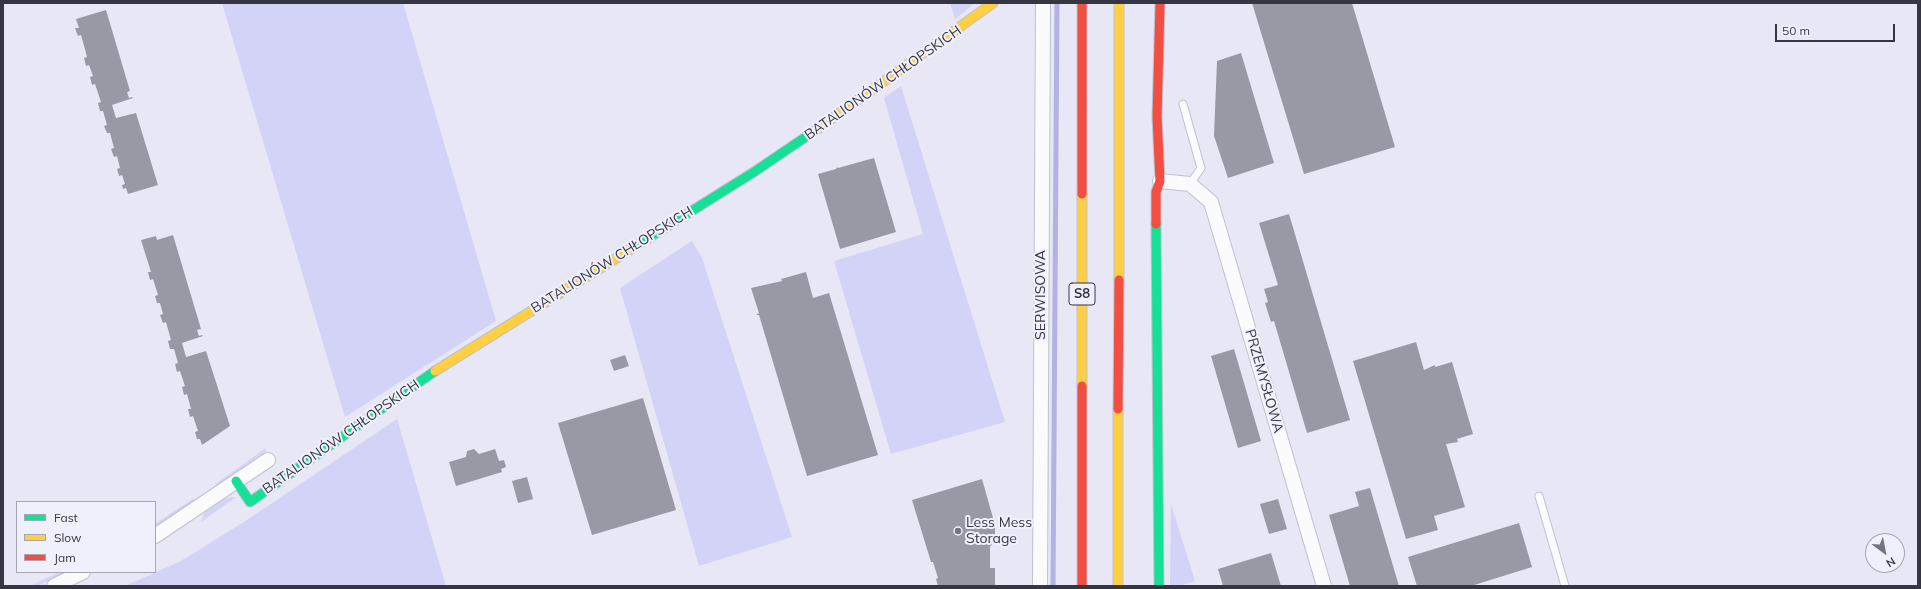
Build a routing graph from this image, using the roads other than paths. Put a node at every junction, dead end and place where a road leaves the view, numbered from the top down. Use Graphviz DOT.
graph roads {
  1 [pos="994,3"];
  2 [pos="1042,3"];
  3 [pos="1082,3"];
  4 [pos="1119,3"];
  5 [pos="1160,3"];
  6 [pos="1184,104"];
  7 [pos="1160,181"];
  8 [pos="1190,184"];
  9 [pos="268,460"];
  10 [pos="236,482"];
  11 [pos="1539,496"];
  12 [pos="156,535"];
  13 [pos="81,573"];
  14 [pos="54,586"];
  15 [pos="1040,586"];
  16 [pos="1082,586"];
  17 [pos="1118,586"];
  18 [pos="1159,586"];
  19 [pos="1324,586"];
  20 [pos="1564,586"];
  1 -- 10 [label="main road, BATALIONÓW CHŁOPSKICH"];
  2 -- 15 [label="street, SERWISOWA"];
  3 -- 16 [label="main road, S8"];
  4 -- 17 [label="main road"];
  5 -- 7 [label="main road"];
  6 -- 8 [label="lane"];
  7 -- 8 [label="street"];
  7 -- 18 [label="main road"];
  8 -- 19 [label="street, PRZEMYSŁOWA"];
  9 -- 10 [label="street, BATALIONÓW CHŁOPSKICH"];
  10 -- 12 [label="street, BATALIONÓW CHŁOPSKICH"];
  11 -- 20 [label="lane"];
  13 -- 14 [label="street"];
}
